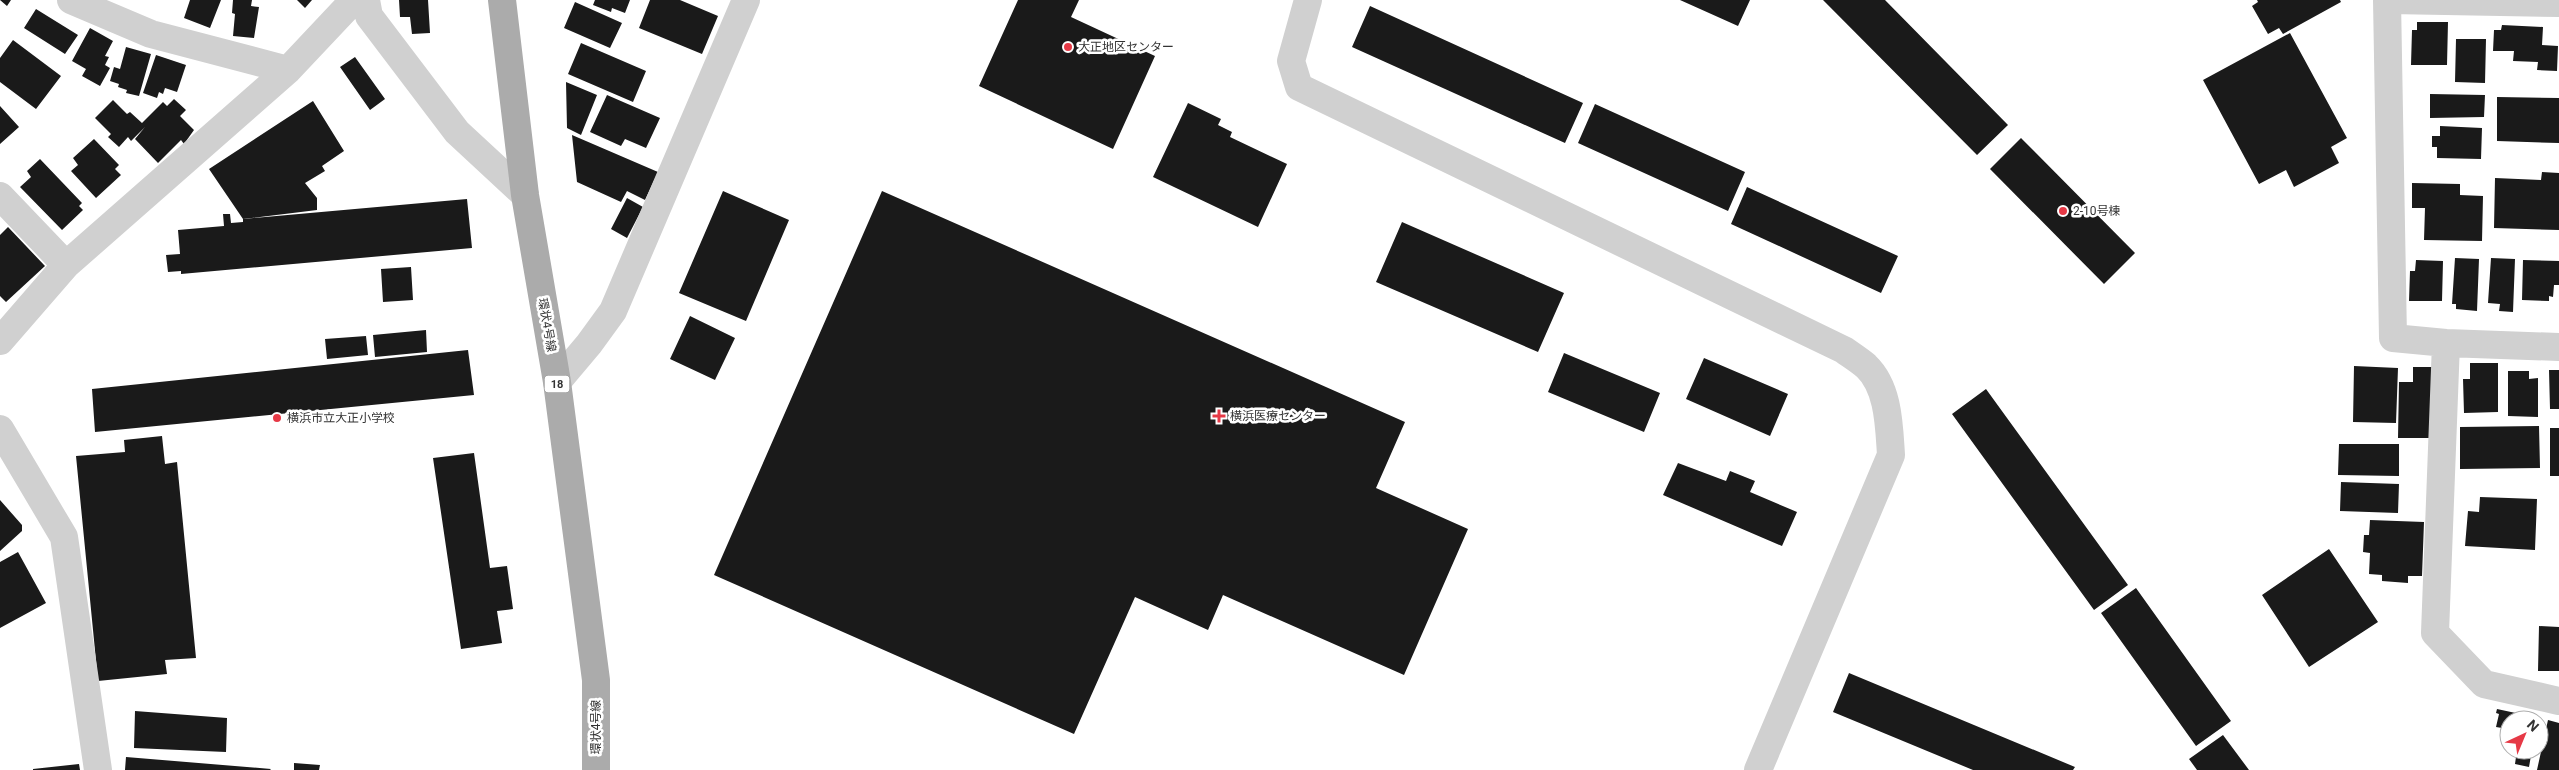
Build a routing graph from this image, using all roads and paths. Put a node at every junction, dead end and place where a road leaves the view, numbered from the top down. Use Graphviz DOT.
graph roads {
  1 [pos="71,0"];
  2 [pos="354,0"];
  3 [pos="366,0"];
  4 [pos="502,0"];
  5 [pos="746,0"];
  6 [pos="1308,0"];
  7 [pos="2389,0"];
  8 [pos="2559,3"];
  9 [pos="288,70"];
  10 [pos="525,194"];
  11 [pos="0,196"];
  12 [pos="66,264"];
  13 [pos="0,341"];
  14 [pos="2446,343"];
  15 [pos="2559,347"];
  16 [pos="557,382"];
  17 [pos="0,429"];
  18 [pos="2559,701"];
  19 [pos="98,770"];
  20 [pos="596,770"];
  21 [pos="1758,770"];
  1 -- 9 [label="street"];
  2 -- 9 [label="street"];
  3 -- 10 [label="street"];
  4 -- 10 [label="main road, 環状4号線 / 18"];
  5 -- 16 [label="street"];
  6 -- 21 [label="street"];
  7 -- 8 [label="street"];
  7 -- 14 [label="street"];
  9 -- 12 [label="street"];
  10 -- 16 [label="main road, 環状4号線 / 18"];
  11 -- 12 [label="street"];
  12 -- 13 [label="street"];
  14 -- 15 [label="street"];
  14 -- 18 [label="street"];
  16 -- 20 [label="main road, 環状4号線 / 18"];
  17 -- 19 [label="street"];
}
